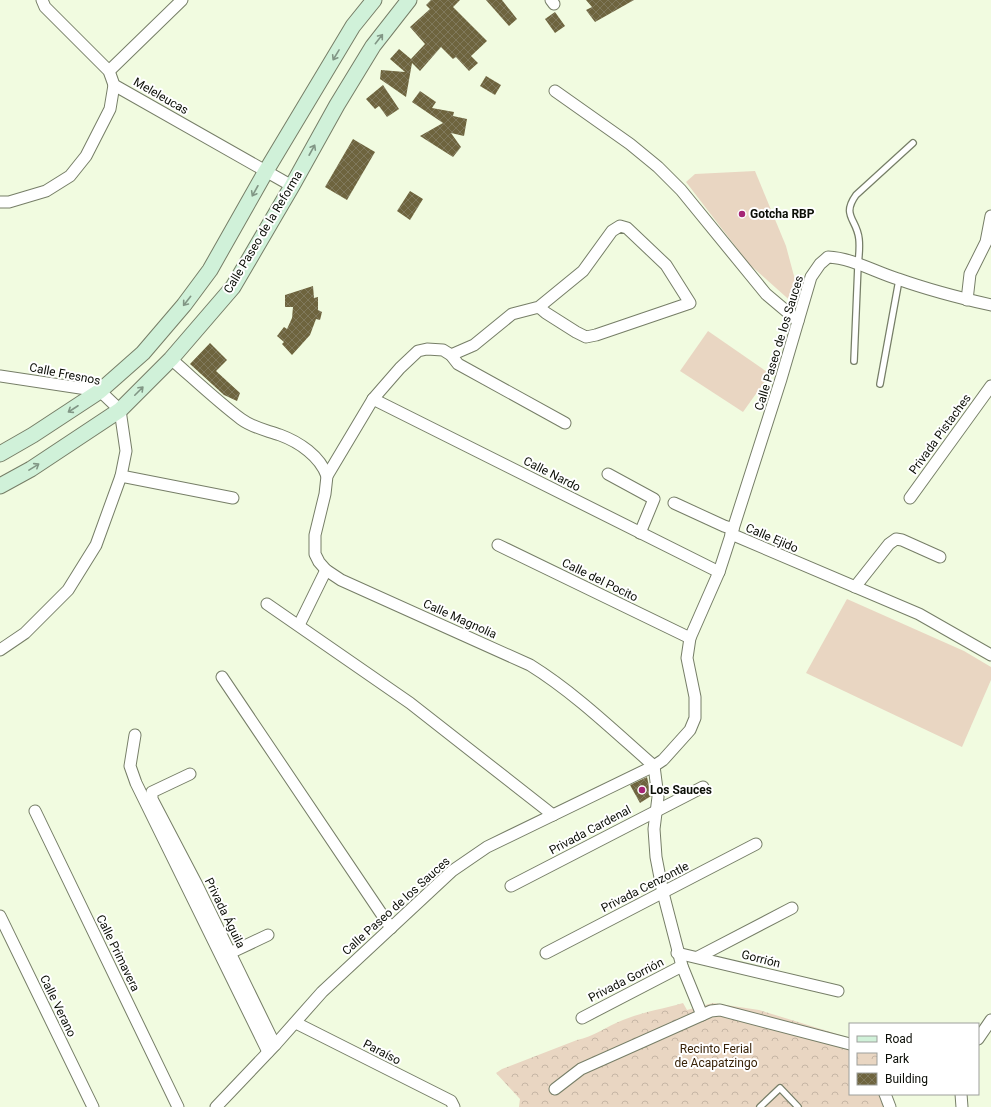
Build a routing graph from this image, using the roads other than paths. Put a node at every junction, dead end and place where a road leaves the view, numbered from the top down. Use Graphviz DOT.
graph roads {
  1 [pos="42,0"];
  2 [pos="182,0"];
  3 [pos="374,0"];
  4 [pos="409,0"];
  5 [pos="109,71"];
  6 [pos="114,85"];
  7 [pos="555,91"];
  8 [pos="913,143"];
  9 [pos="266,171"];
  10 [pos="292,186"];
  11 [pos="0,202"];
  12 [pos="991,216"];
  13 [pos="858,265"];
  14 [pos="899,280"];
  15 [pos="967,300"];
  16 [pos="990,302"];
  17 [pos="539,307"];
  18 [pos="798,321"];
  19 [pos="451,355"];
  20 [pos="171,359"];
  21 [pos="854,361"];
  22 [pos="0,376"];
  23 [pos="880,384"];
  24 [pos="991,386"];
  25 [pos="100,392"];
  26 [pos="373,399"];
  27 [pos="120,410"];
  28 [pos="565,423"];
  29 [pos="0,454"];
  30 [pos="608,474"];
  31 [pos="121,476"];
  32 [pos="327,476"];
  33 [pos="0,486"];
  34 [pos="233,498"];
  35 [pos="910,498"];
  36 [pos="674,503"];
  37 [pos="732,532"];
  38 [pos="640,533"];
  39 [pos="498,545"];
  40 [pos="940,557"];
  41 [pos="326,570"];
  42 [pos="718,572"];
  43 [pos="855,587"];
  44 [pos="267,604"];
  45 [pos="299,625"];
  46 [pos="690,638"];
  47 [pos="0,650"];
  48 [pos="991,655"];
  49 [pos="222,677"];
  50 [pos="135,735"];
  51 [pos="654,766"];
  52 [pos="190,774"];
  53 [pos="703,787"];
  54 [pos="657,810"];
  55 [pos="35,811"];
  56 [pos="553,815"];
  57 [pos="756,844"];
  58 [pos="511,886"];
  59 [pos="663,893"];
  60 [pos="792,908"];
  61 [pos="0,916"];
  62 [pos="391,928"];
  63 [pos="268,935"];
  64 [pos="677,952"];
  65 [pos="230,953"];
  66 [pos="546,953"];
  67 [pos="698,957"];
  68 [pos="682,966"];
  69 [pos="838,991"];
  70 [pos="702,1014"];
  71 [pos="582,1018"];
  72 [pos="991,1020"];
  73 [pos="296,1023"];
  74 [pos="979,1037"];
  75 [pos="849,1044"];
  76 [pos="272,1049"];
  77 [pos="555,1089"];
  78 [pos="885,1095"];
  79 [pos="962,1095"];
  80 [pos="93,1107"];
  81 [pos="178,1107"];
  82 [pos="216,1107"];
  83 [pos="454,1107"];
  84 [pos="760,1107"];
  85 [pos="798,1107"];
  86 [pos="890,1107"];
  87 [pos="962,1107"];
  1 -- 5 [label="street, Meleleucas"];
  2 -- 5 [label="street"];
  3 -- 9 [label="main road, one-way"];
  10 -- 4 [label="main road, Calle Paseo de la Reforma, one-way"];
  5 -- 6 [label="street, Meleleucas"];
  6 -- 9 [label="street, Meleleucas"];
  6 -- 11 [label="street"];
  7 -- 18 [label="street"];
  8 -- 13 [label="lane"];
  9 -- 10 [label="street, Meleleucas"];
  9 -- 25 [label="main road, one-way"];
  10 -- 20 [label="main road, Calle Paseo de la Reforma"];
  12 -- 15 [label="street"];
  13 -- 14 [label="street, Calle Paseo de los Sauces"];
  13 -- 18 [label="street, Calle Paseo de los Sauces"];
  13 -- 21 [label="lane"];
  14 -- 15 [label="street, Calle Paseo de los Sauces"];
  14 -- 23 [label="lane"];
  15 -- 16 [label="street, Calle Paseo de los Sauces"];
  17 -- 17 [label="street"];
  17 -- 19 [label="street"];
  18 -- 37 [label="street, Calle Paseo de los Sauces"];
  19 -- 26 [label="street"];
  19 -- 28 [label="street"];
  27 -- 20 [label="main road, Calle Paseo de la Reforma, one-way"];
  20 -- 32 [label="street"];
  22 -- 25 [label="street, Calle Fresnos"];
  24 -- 35 [label="street, Privada Pistaches"];
  25 -- 27 [label="street, Calle Fresnos"];
  25 -- 29 [label="main road, one-way"];
  26 -- 32 [label="street"];
  26 -- 38 [label="street, Calle Nardo"];
  27 -- 31 [label="street"];
  33 -- 27 [label="main road, Calle Paseo de la Reforma, one-way"];
  30 -- 38 [label="street"];
  31 -- 34 [label="street"];
  31 -- 47 [label="street"];
  32 -- 41 [label="street, Calle Magnolia"];
  36 -- 37 [label="street"];
  37 -- 42 [label="street, Calle Ejido"];
  37 -- 43 [label="street, Calle Ejido"];
  38 -- 42 [label="street, Calle Nardo"];
  39 -- 46 [label="street, Calle del Pocito"];
  40 -- 43 [label="street"];
  41 -- 45 [label="street"];
  41 -- 51 [label="street, Calle Magnolia"];
  42 -- 46 [label="street, Calle Ejido"];
  43 -- 48 [label="street, Calle Ejido"];
  44 -- 45 [label="street"];
  45 -- 56 [label="street"];
  46 -- 51 [label="street, Calle Ejido"];
  49 -- 62 [label="street"];
  50 -- 76 [label="street"];
  51 -- 54 [label="street"];
  51 -- 56 [label="street, Calle Paseo de los Sauces"];
  52 -- 65 [label="street, Privada Águila"];
  53 -- 54 [label="street, Privada Cardenal"];
  54 -- 58 [label="street, Privada Cardenal"];
  54 -- 59 [label="street"];
  55 -- 81 [label="street, Calle Primavera"];
  56 -- 62 [label="street, Calle Paseo de los Sauces"];
  57 -- 59 [label="street, Privada Cenzontle"];
  59 -- 64 [label="street"];
  59 -- 66 [label="street, Privada Cenzontle"];
  60 -- 67 [label="street"];
  61 -- 80 [label="street, Calle Verano"];
  62 -- 73 [label="street, Calle Paseo de los Sauces"];
  63 -- 65 [label="street"];
  64 -- 67 [label="street, Gorrión"];
  64 -- 68 [label="street"];
  65 -- 76 [label="street, Privada Águila"];
  67 -- 69 [label="street, Gorrión"];
  68 -- 70 [label="street"];
  68 -- 71 [label="street, Privada Gorrión"];
  70 -- 75 [label="street"];
  70 -- 77 [label="street"];
  72 -- 74 [label="street"];
  73 -- 76 [label="street, Calle Paseo de los Sauces"];
  73 -- 83 [label="street, Paraíso"];
  76 -- 82 [label="street, Calle Paseo de los Sauces"];
  78 -- 86 [label="street"];
  79 -- 87 [label="street"];
  84 -- 85 [label="lane"];
}
